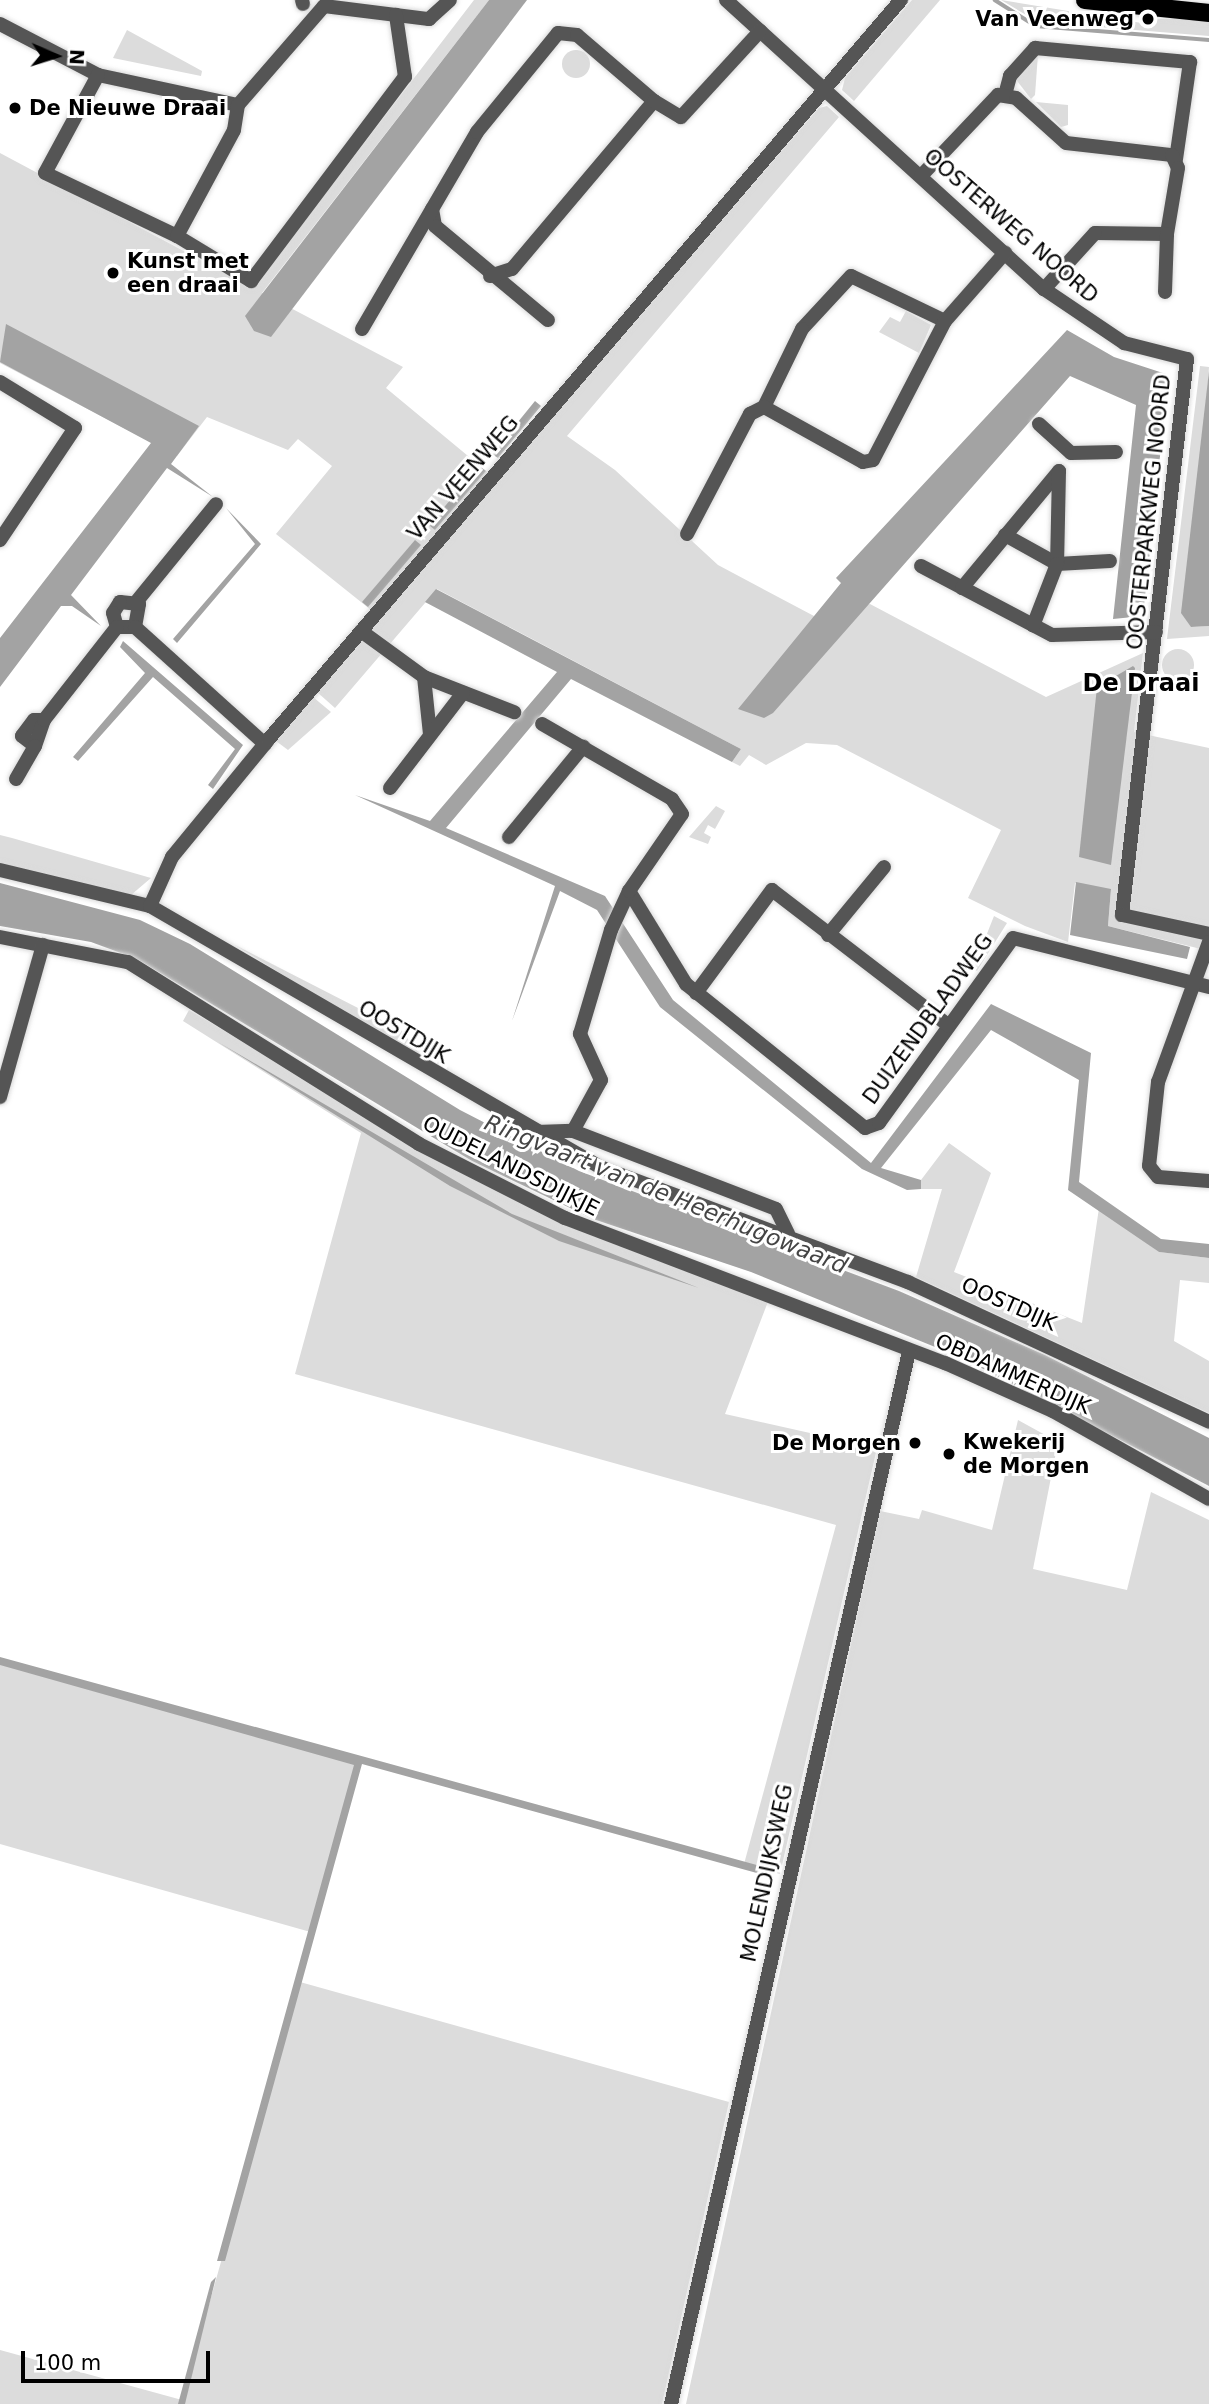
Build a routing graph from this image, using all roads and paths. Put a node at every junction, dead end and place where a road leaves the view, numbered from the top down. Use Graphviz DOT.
graph roads {
  1 [pos="450,0"];
  2 [pos="726,0"];
  3 [pos="901,0"];
  4 [pos="1085,0"];
  5 [pos="1209,13"];
  6 [pos="396,15"];
  7 [pos="0,24"];
  8 [pos="760,31"];
  9 [pos="97,75"];
  10 [pos="826,90"];
  11 [pos="1005,95"];
  12 [pos="653,101"];
  13 [pos="238,105"];
  14 [pos="1176,159"];
  15 [pos="921,176"];
  16 [pos="432,209"];
  17 [pos="1167,234"];
  18 [pos="177,236"];
  19 [pos="1005,253"];
  20 [pos="490,276"];
  21 [pos="1044,289"];
  22 [pos="1165,292"];
  23 [pos="548,320"];
  24 [pos="945,321"];
  25 [pos="362,329"];
  26 [pos="1187,359"];
  27 [pos="0,382"];
  28 [pos="764,407"];
  29 [pos="1039,424"];
  30 [pos="1116,452"];
  31 [pos="1070,453"];
  32 [pos="1059,471"];
  33 [pos="216,504"];
  34 [pos="3,531"];
  35 [pos="687,534"];
  36 [pos="1005,535"];
  37 [pos="1110,561"];
  38 [pos="1057,564"];
  39 [pos="921,566"];
  40 [pos="962,589"];
  41 [pos="137,601"];
  42 [pos="111,616"];
  43 [pos="1033,626"];
  44 [pos="135,627"];
  45 [pos="361,631"];
  46 [pos="1156,632"];
  47 [pos="424,677"];
  48 [pos="463,693"];
  49 [pos="514,712"];
  50 [pos="542,724"];
  51 [pos="430,736"];
  52 [pos="265,744"];
  53 [pos="583,747"];
  54 [pos="16,779"];
  55 [pos="390,788"];
  56 [pos="509,837"];
  57 [pos="884,867"];
  58 [pos="0,870"];
  59 [pos="629,891"];
  60 [pos="150,906"];
  61 [pos="1209,934"];
  62 [pos="828,935"];
  63 [pos="0,937"];
  64 [pos="1209,942"];
  65 [pos="43,945"];
  66 [pos="1193,984"];
  67 [pos="1209,987"];
  68 [pos="696,993"];
  69 [pos="949,1026"];
  70 [pos="0,1097"];
  71 [pos="572,1131"];
  72 [pos="530,1132"];
  73 [pos="1209,1181"];
  74 [pos="788,1234"];
  75 [pos="909,1351"];
  76 [pos="1209,1422"];
  77 [pos="1209,1499"];
  78 [pos="671,2404"];
  1 -- 6 [label="street"];
  2 -- 8 [label="street, OOSTERWEG NOORD"];
  3 -- 10 [label="street"];
  4 -- 5 [label="main road"];
  6 -- 13 [label="street"];
  6 -- 18 [label="street"];
  7 -- 9 [label="street"];
  8 -- 10 [label="street, OOSTERWEG NOORD"];
  8 -- 12 [label="street"];
  9 -- 13 [label="street"];
  9 -- 18 [label="street"];
  10 -- 15 [label="street, OOSTERWEG NOORD"];
  10 -- 45 [label="street, VAN VEENWEG"];
  11 -- 14 [label="street"];
  11 -- 14 [label="street"];
  11 -- 15 [label="street"];
  12 -- 16 [label="street"];
  12 -- 20 [label="street"];
  13 -- 18 [label="street"];
  14 -- 17 [label="street"];
  15 -- 19 [label="street, OOSTERWEG NOORD"];
  16 -- 20 [label="street"];
  16 -- 25 [label="street"];
  17 -- 21 [label="street"];
  17 -- 22 [label="street"];
  19 -- 21 [label="street, OOSTERWEG NOORD"];
  19 -- 24 [label="street"];
  20 -- 23 [label="street"];
  21 -- 26 [label="street, OOSTERWEG NOORD"];
  24 -- 28 [label="street"];
  24 -- 28 [label="street"];
  26 -- 46 [label="street, OOSTERPARKWEG NOORD"];
  27 -- 34 [label="street"];
  28 -- 35 [label="street"];
  29 -- 31 [label="street"];
  30 -- 31 [label="street"];
  31 -- 32 [label="street"];
  32 -- 36 [label="street"];
  32 -- 38 [label="street"];
  33 -- 41 [label="street"];
  36 -- 38 [label="street"];
  36 -- 40 [label="street"];
  37 -- 38 [label="street"];
  38 -- 43 [label="street"];
  39 -- 40 [label="street"];
  40 -- 43 [label="street"];
  41 -- 42 [label="street"];
  41 -- 44 [label="street"];
  42 -- 44 [label="street"];
  42 -- 54 [label="street"];
  43 -- 46 [label="street"];
  44 -- 52 [label="street"];
  45 -- 47 [label="street"];
  45 -- 52 [label="street, VAN VEENWEG"];
  46 -- 61 [label="street, OOSTERPARKWEG NOORD"];
  47 -- 48 [label="street"];
  47 -- 51 [label="street"];
  48 -- 49 [label="street"];
  48 -- 51 [label="street"];
  50 -- 53 [label="street"];
  51 -- 55 [label="street"];
  52 -- 60 [label="street, VAN VEENWEG"];
  53 -- 56 [label="street"];
  53 -- 59 [label="street"];
  57 -- 62 [label="street"];
  58 -- 60 [label="street, OOSTDIJK"];
  59 -- 68 [label="street, DUIZENDBLADWEG"];
  59 -- 71 [label="street"];
  60 -- 72 [label="street, OOSTDIJK"];
  62 -- 68 [label="street"];
  62 -- 69 [label="street"];
  63 -- 65 [label="street, OUDELANDSDIJKJE"];
  64 -- 66 [label="street"];
  65 -- 70 [label="street"];
  65 -- 75 [label="street, OUDELANDSDIJKJE"];
  66 -- 67 [label="street"];
  66 -- 69 [label="street, DUIZENDBLADWEG"];
  66 -- 73 [label="street"];
  68 -- 69 [label="street, DUIZENDBLADWEG"];
  71 -- 72 [label="street"];
  71 -- 74 [label="street"];
  72 -- 74 [label="street, OOSTDIJK"];
  74 -- 76 [label="street, OOSTDIJK"];
  75 -- 77 [label="street, OBDAMMERDIJK"];
  75 -- 78 [label="street, MOLENDIJKSWEG"];
}
